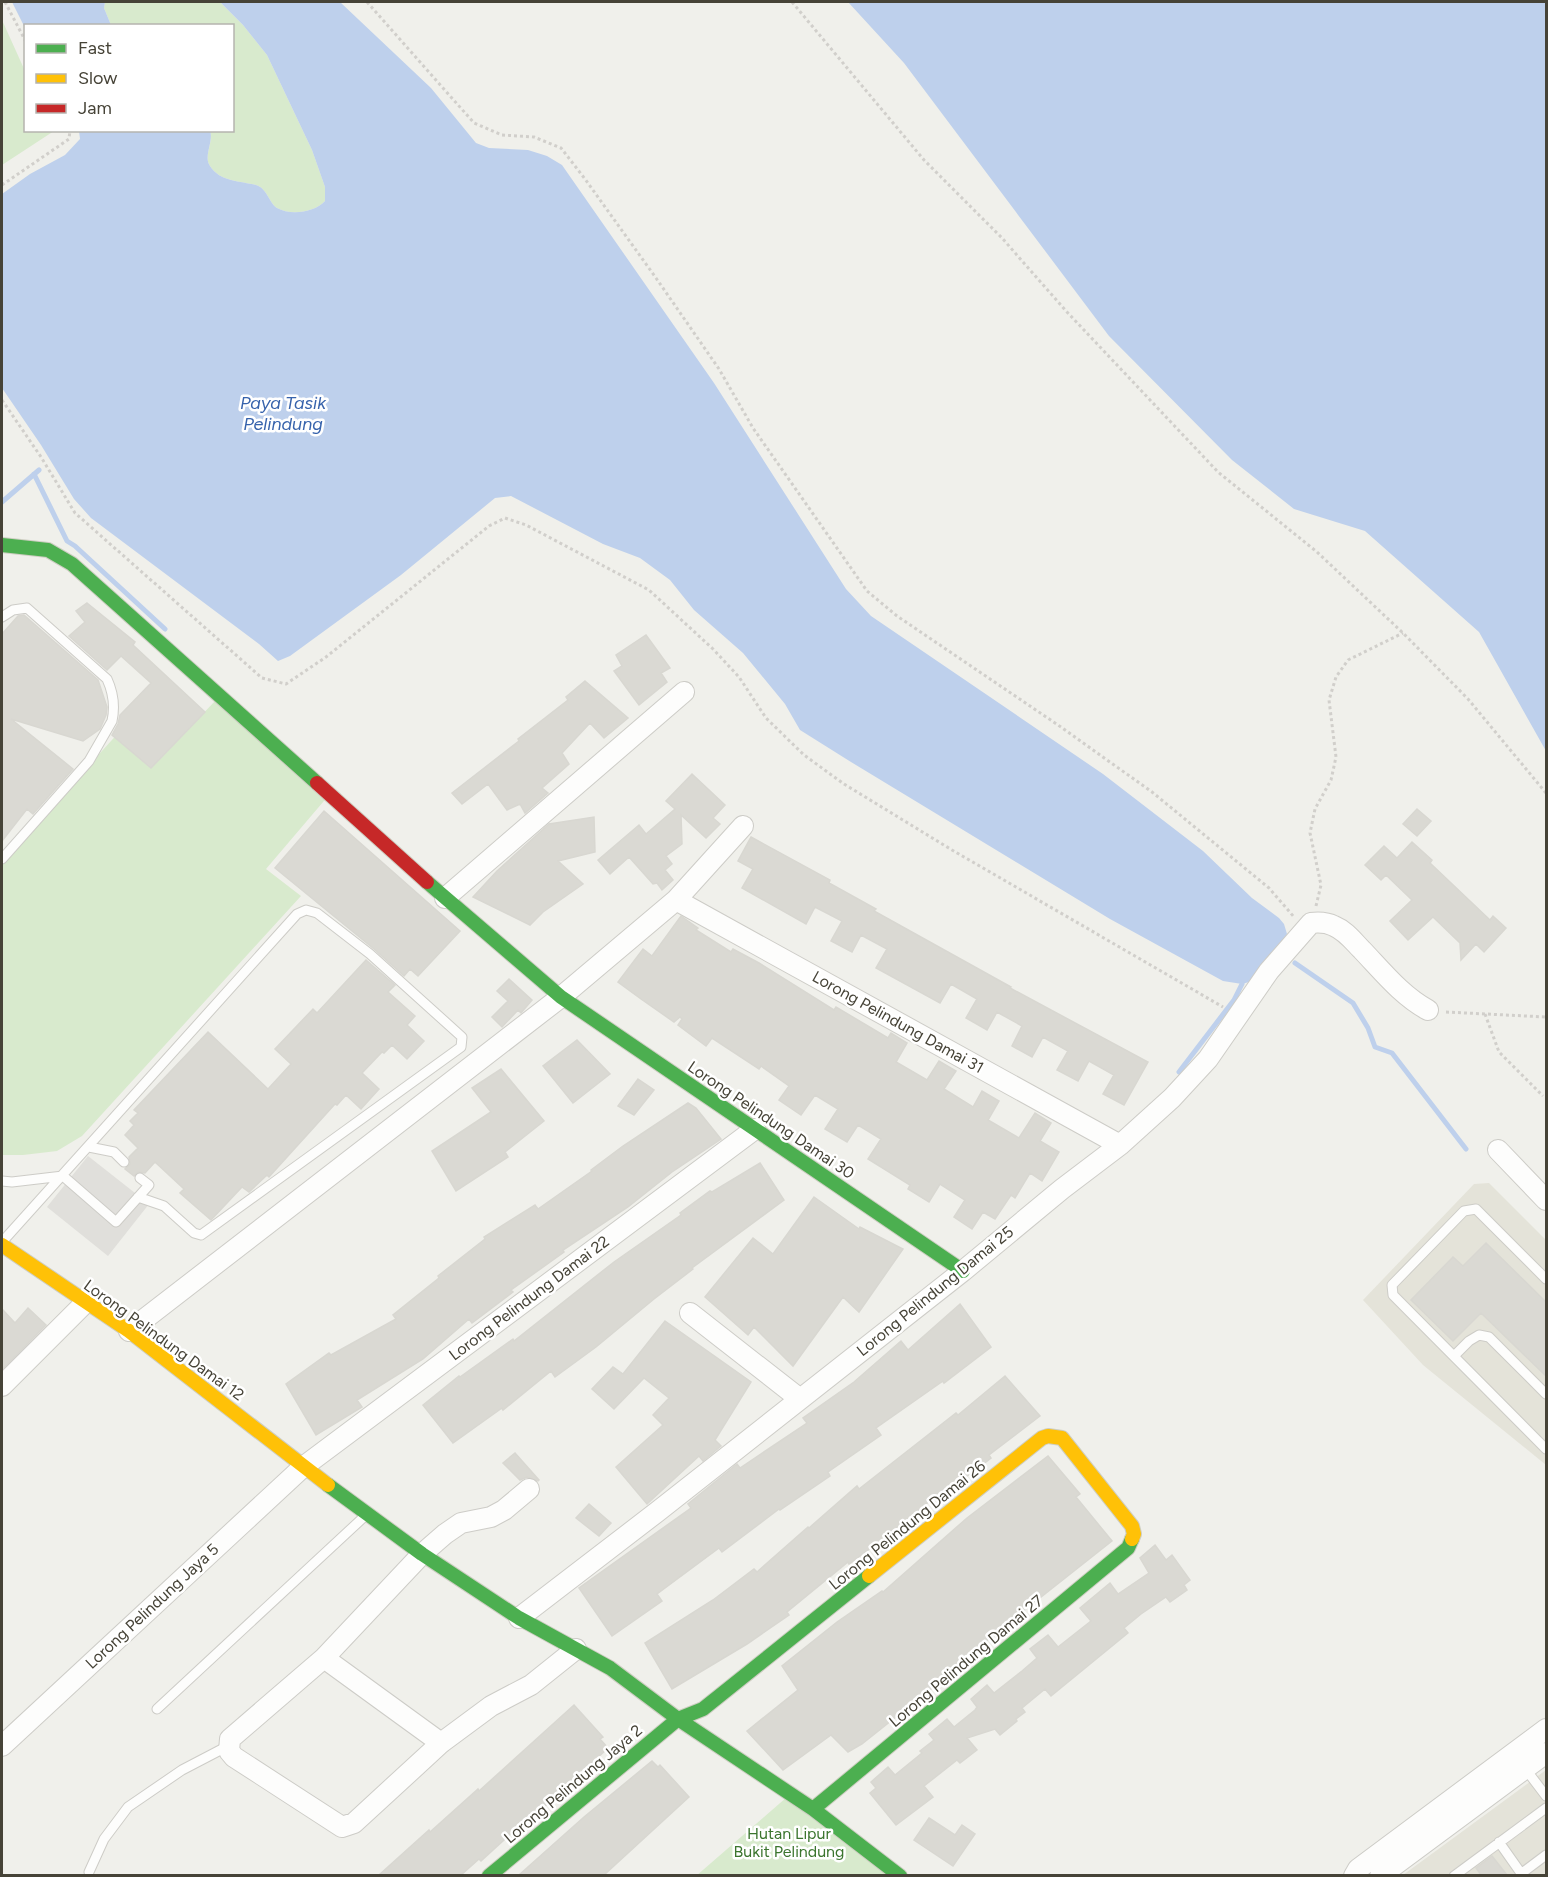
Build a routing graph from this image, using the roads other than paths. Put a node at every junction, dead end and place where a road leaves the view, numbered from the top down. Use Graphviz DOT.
graph roads {
  1 [pos="2,545"];
  2 [pos="2,617"];
  3 [pos="684,692"];
  4 [pos="743,826"];
  5 [pos="2,859"];
  6 [pos="445,898"];
  7 [pos="676,900"];
  8 [pos="561,997"];
  9 [pos="1428,1010"];
  10 [pos="755,1129"];
  11 [pos="1120,1144"];
  12 [pos="89,1147"];
  13 [pos="1498,1150"];
  14 [pos="124,1162"];
  15 [pos="63,1176"];
  16 [pos="140,1178"];
  17 [pos="2,1181"];
  18 [pos="138,1197"];
  19 [pos="1546,1200"];
  20 [pos="2,1244"];
  21 [pos="963,1271"];
  22 [pos="1546,1279"];
  23 [pos="86,1302"];
  24 [pos="690,1313"];
  25 [pos="129,1331"];
  26 [pos="1454,1356"];
  27 [pos="2,1386"];
  28 [pos="1546,1394"];
  29 [pos="800,1399"];
  30 [pos="1546,1449"];
  31 [pos="303,1467"];
  32 [pos="529,1489"];
  33 [pos="367,1514"];
  34 [pos="1134,1534"];
  35 [pos="422,1554"];
  36 [pos="519,1618"];
  37 [pos="576,1650"];
  38 [pos="324,1658"];
  39 [pos="157,1709"];
  40 [pos="678,1719"];
  41 [pos="1546,1729"];
  42 [pos="441,1743"];
  43 [pos="2,1746"];
  44 [pos="228,1746"];
  45 [pos="1541,1753"];
  46 [pos="1520,1761"];
  47 [pos="1546,1796"];
  48 [pos="1546,1808"];
  49 [pos="813,1809"];
  50 [pos="1499,1842"];
  51 [pos="1546,1855"];
  52 [pos="89,1872"];
  53 [pos="1522,1874"];
  54 [pos="489,1875"];
  55 [pos="900,1875"];
  56 [pos="1354,1875"];
  57 [pos="1380,1875"];
  58 [pos="1455,1875"];
  1 -- 6 [label="street, Lorong Pelindung Damai 30"];
  2 -- 5 [label="lane"];
  3 -- 6 [label="street"];
  4 -- 7 [label="street"];
  6 -- 8 [label="street, Lorong Pelindung Damai 30"];
  7 -- 8 [label="street"];
  7 -- 11 [label="street, Lorong Pelindung Damai 31"];
  8 -- 10 [label="street, Lorong Pelindung Damai 30"];
  8 -- 25 [label="street"];
  9 -- 11 [label="street, Lorong Pelindung Damai 25"];
  10 -- 21 [label="street, Lorong Pelindung Damai 30"];
  10 -- 31 [label="street, Lorong Pelindung Damai 22"];
  11 -- 21 [label="street, Lorong Pelindung Damai 25"];
  12 -- 14 [label="lane"];
  12 -- 15 [label="lane"];
  12 -- 18 [label="lane"];
  13 -- 19 [label="street"];
  15 -- 17 [label="lane"];
  15 -- 18 [label="lane"];
  15 -- 20 [label="lane"];
  16 -- 18 [label="lane"];
  20 -- 23 [label="street, Lorong Pelindung Damai 12"];
  21 -- 29 [label="street, Lorong Pelindung Damai 25"];
  22 -- 26 [label="lane"];
  23 -- 25 [label="street, Lorong Pelindung Damai 12"];
  23 -- 27 [label="street"];
  24 -- 29 [label="street"];
  25 -- 31 [label="street, Lorong Pelindung Damai 12"];
  26 -- 28 [label="lane"];
  26 -- 30 [label="lane"];
  29 -- 36 [label="street, Lorong Pelindung Damai 25"];
  31 -- 33 [label="street, Lorong Pelindung Damai 12"];
  31 -- 43 [label="street, Lorong Pelindung Jaya 5"];
  32 -- 35 [label="street"];
  33 -- 35 [label="street, Lorong Pelindung Damai 12"];
  33 -- 39 [label="lane"];
  34 -- 40 [label="street, Lorong Pelindung Damai 26"];
  34 -- 49 [label="street, Lorong Pelindung Damai 27"];
  35 -- 36 [label="street, Lorong Pelindung Damai 12"];
  35 -- 38 [label="street"];
  36 -- 37 [label="street, Lorong Pelindung Damai 12"];
  37 -- 40 [label="street, Lorong Pelindung Damai 12"];
  37 -- 42 [label="street"];
  38 -- 42 [label="street"];
  38 -- 44 [label="street"];
  40 -- 49 [label="street, Lorong Pelindung Damai 12"];
  40 -- 54 [label="street, Lorong Pelindung Jaya 2"];
  41 -- 45 [label="street"];
  42 -- 44 [label="street"];
  44 -- 52 [label="lane"];
  45 -- 46 [label="street"];
  46 -- 47 [label="lane"];
  46 -- 56 [label="street"];
  46 -- 57 [label="street"];
  48 -- 50 [label="lane"];
  49 -- 55 [label="street, Lorong Pelindung Damai 12"];
  50 -- 53 [label="lane"];
  50 -- 58 [label="lane"];
  51 -- 53 [label="lane"];
}
